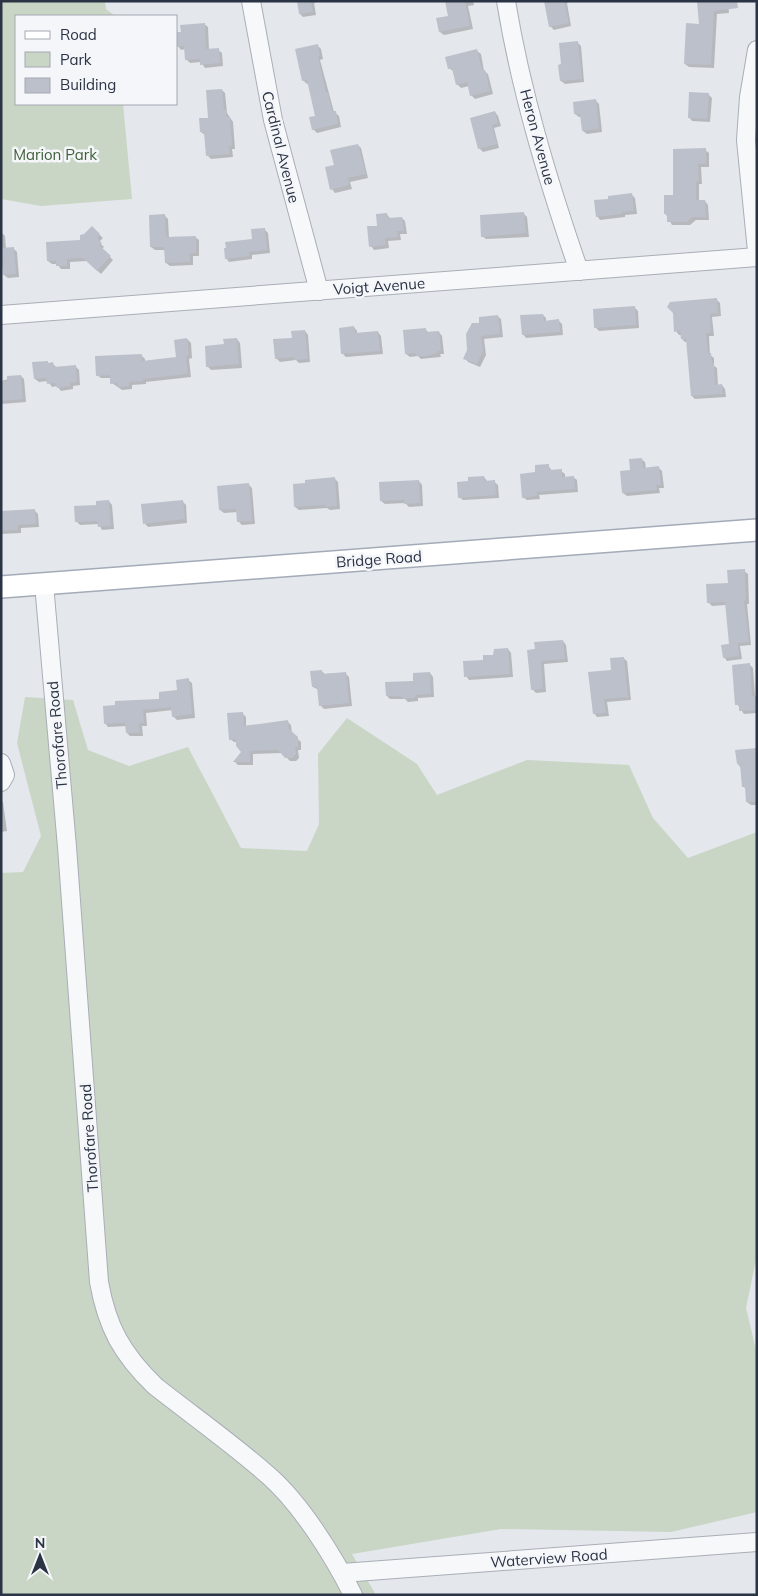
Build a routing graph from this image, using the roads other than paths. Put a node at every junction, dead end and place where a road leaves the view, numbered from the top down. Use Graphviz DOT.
graph roads {
  1 [pos="251,1"];
  2 [pos="506,1"];
  3 [pos="757,50"];
  4 [pos="757,250"];
  5 [pos="757,258"];
  6 [pos="580,271"];
  7 [pos="319,290"];
  8 [pos="1,315"];
  9 [pos="757,530"];
  10 [pos="44,584"];
  11 [pos="1,587"];
  12 [pos="1,763"];
  13 [pos="1,782"];
  14 [pos="757,1542"];
  15 [pos="342,1573"];
  16 [pos="353,1595"];
  1 -- 7 [label="street, Cardinal Avenue"];
  2 -- 6 [label="street, Heron Avenue"];
  3 -- 4 [label="street"];
  5 -- 6 [label="street, Voigt Avenue"];
  6 -- 7 [label="street, Voigt Avenue"];
  7 -- 8 [label="street, Voigt Avenue"];
  9 -- 10 [label="main road, Bridge Road"];
  10 -- 11 [label="main road, Bridge Road"];
  10 -- 15 [label="street, Thorofare Road"];
  12 -- 13 [label="street"];
  14 -- 15 [label="street, Waterview Road"];
  15 -- 16 [label="street, Thorofare Road"];
}
